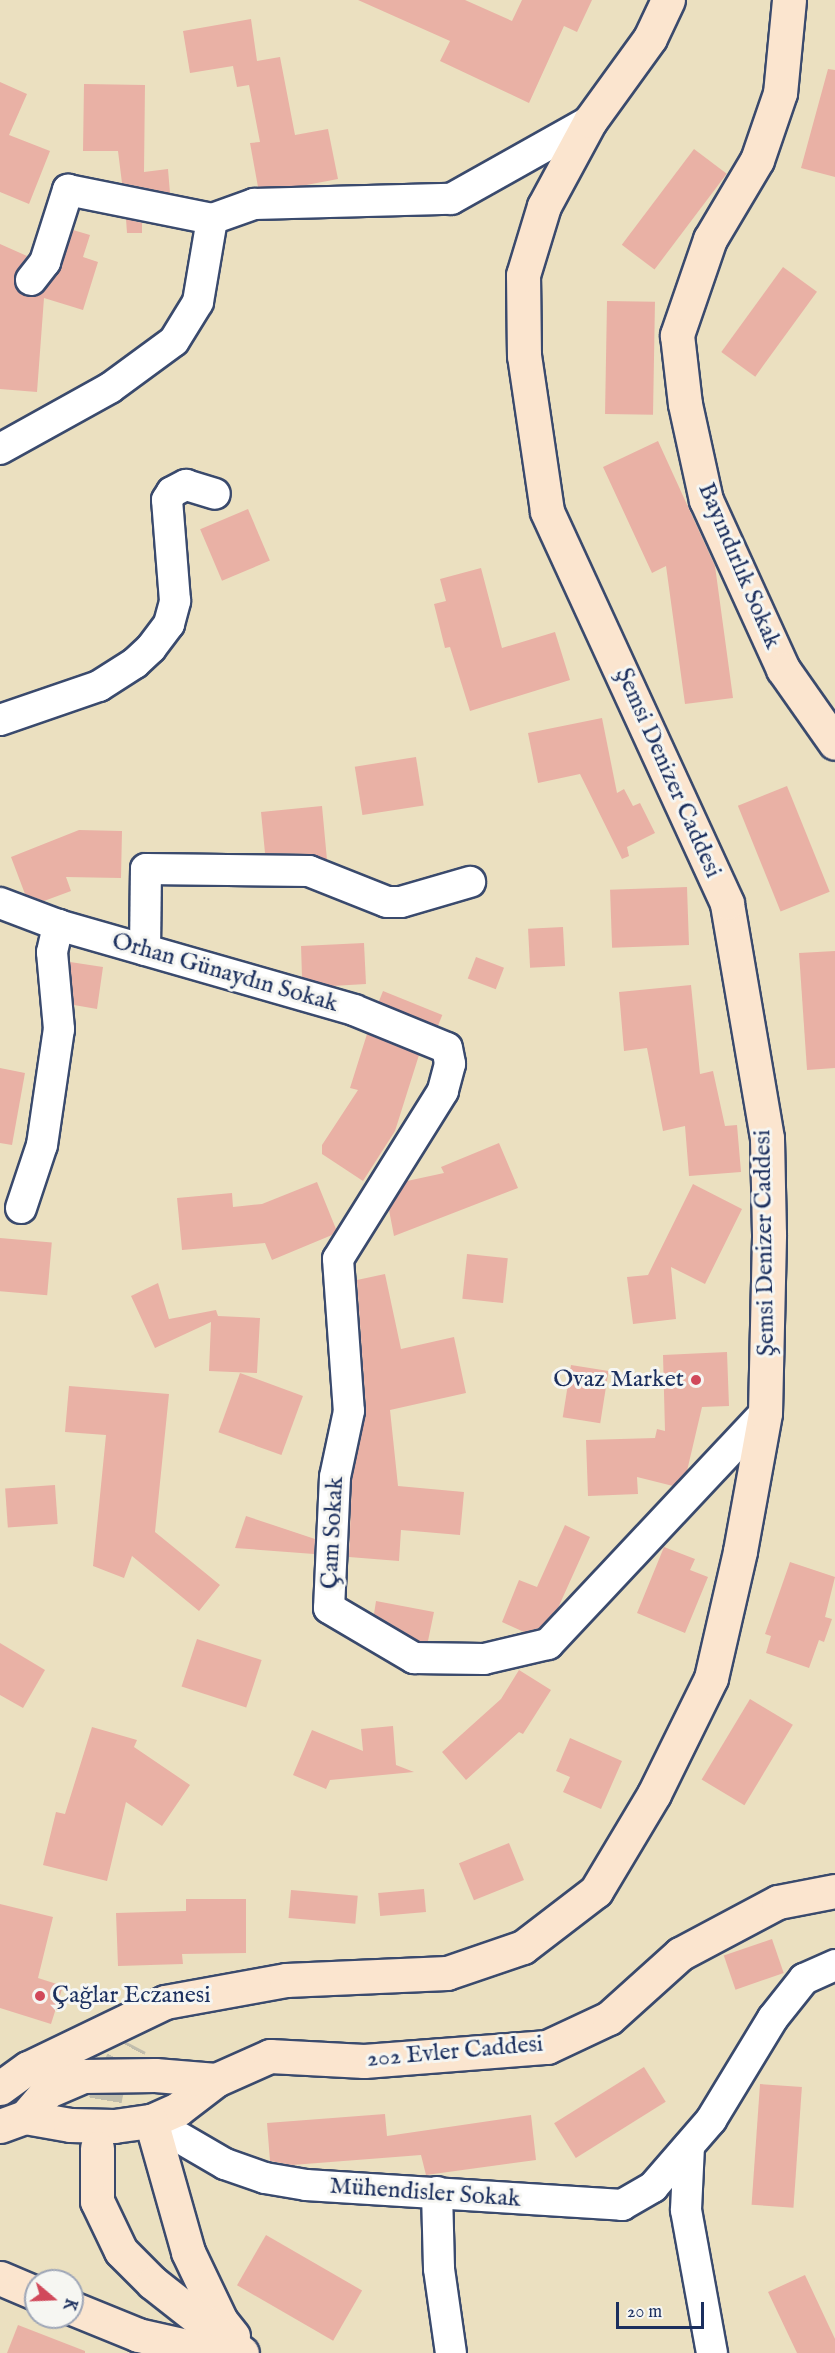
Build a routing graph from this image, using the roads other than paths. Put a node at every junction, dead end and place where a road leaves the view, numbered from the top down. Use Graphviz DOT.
graph roads {
  1 [pos="668,0"];
  2 [pos="789,0"];
  3 [pos="590,121"];
  4 [pos="212,219"];
  5 [pos="31,280"];
  6 [pos="0,449"];
  7 [pos="215,494"];
  8 [pos="0,720"];
  9 [pos="835,743"];
  10 [pos="470,882"];
  11 [pos="0,903"];
  12 [pos="58,925"];
  13 [pos="145,950"];
  14 [pos="447,1048"];
  15 [pos="21,1208"];
  16 [pos="765,1413"];
  17 [pos="835,1892"];
  18 [pos="835,1965"];
  19 [pos="165,2002"];
  20 [pos="131,2044"];
  21 [pos="216,2080"];
  22 [pos="0,2088"];
  23 [pos="12,2121"];
  24 [pos="151,2121"];
  25 [pos="689,2146"];
  26 [pos="97,2148"];
  27 [pos="437,2192"];
  28 [pos="0,2278"];
  29 [pos="24,2288"];
  30 [pos="84,2313"];
  31 [pos="218,2353"];
  32 [pos="244,2353"];
  33 [pos="451,2353"];
  34 [pos="712,2353"];
  1 -- 3 [label="main road, Şemsi Denizer Caddesi"];
  2 -- 9 [label="main road, Bayındırlık Sokak"];
  3 -- 4 [label="street"];
  3 -- 16 [label="main road, Şemsi Denizer Caddesi"];
  4 -- 5 [label="street"];
  4 -- 6 [label="street"];
  7 -- 8 [label="street"];
  10 -- 13 [label="street"];
  11 -- 12 [label="street, Orhan Günaydın Sokak"];
  12 -- 13 [label="street, Orhan Günaydın Sokak"];
  12 -- 15 [label="street"];
  13 -- 14 [label="street, Orhan Günaydın Sokak"];
  14 -- 16 [label="street, Çam Sokak"];
  16 -- 19 [label="main road, Şemsi Denizer Caddesi"];
  17 -- 21 [label="main road, 202 Evler Caddesi"];
  18 -- 25 [label="street, Mühendisler Sokak"];
  19 -- 20 [label="main road"];
  19 -- 22 [label="main road, Şemsi Denizer Caddesi"];
  21 -- 23 [label="main road, 202 Evler Caddesi"];
  21 -- 24 [label="main road, 202 Evler Caddesi"];
  23 -- 24 [label="main road, 202 Evler Caddesi"];
  24 -- 27 [label="street, Mühendisler Sokak"];
  24 -- 32 [label="main road"];
  25 -- 27 [label="street, Mühendisler Sokak"];
  25 -- 34 [label="street"];
  26 -- 32 [label="main road"];
  27 -- 33 [label="street"];
  28 -- 29 [label="main road"];
  30 -- 31 [label="main road"];
}
